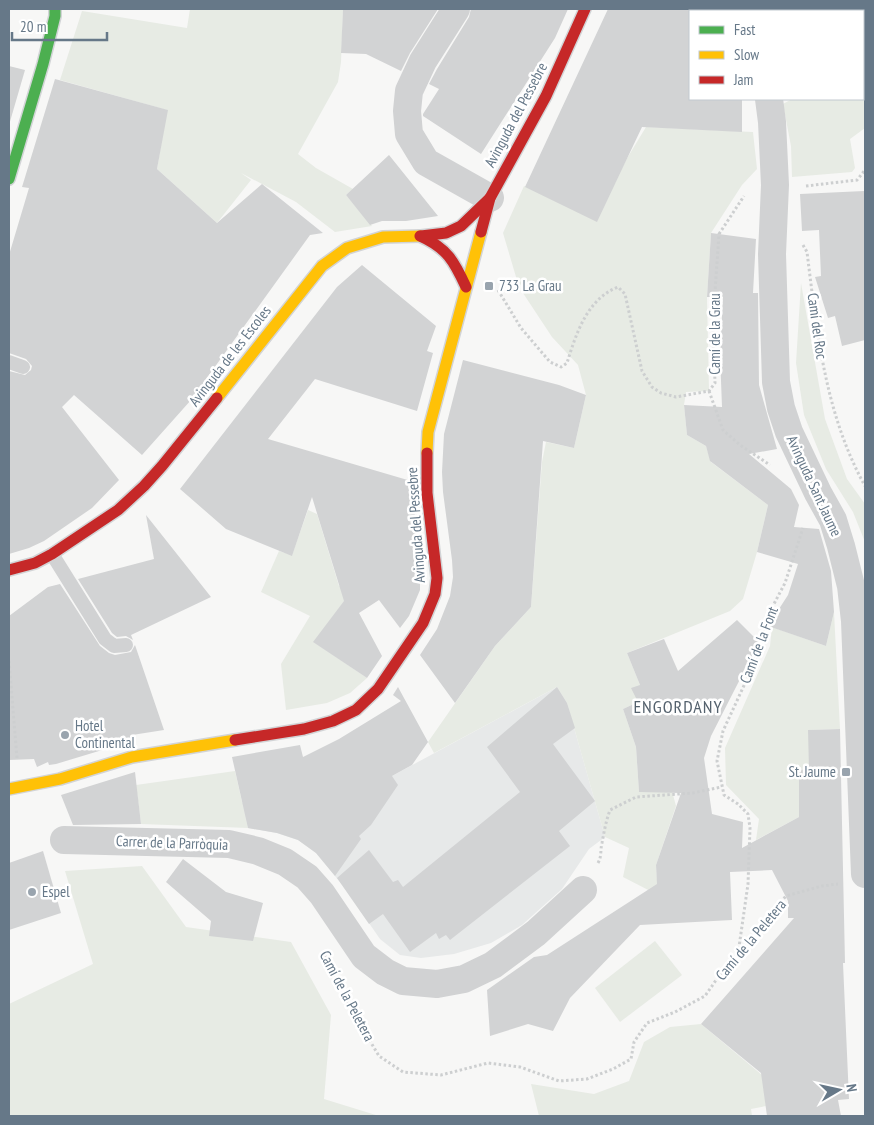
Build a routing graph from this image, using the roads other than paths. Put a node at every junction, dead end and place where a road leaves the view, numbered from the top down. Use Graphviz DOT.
graph roads {
  1 [pos="456,9"];
  2 [pos="586,9"];
  3 [pos="55,12"];
  4 [pos="769,100"];
  5 [pos="9,179"];
  6 [pos="490,198"];
  7 [pos="420,236"];
  8 [pos="466,287"];
  9 [pos="9,362"];
  10 [pos="23,367"];
  11 [pos="52,554"];
  12 [pos="9,570"];
  13 [pos="126,645"];
  14 [pos="9,789"];
  15 [pos="64,840"];
  16 [pos="865,874"];
  17 [pos="583,890"];
  1 -- 6 [label="street"];
  2 -- 6 [label="main road, Avinguda del Pessebre"];
  3 -- 5 [label="main road"];
  4 -- 16 [label="street, Avinguda Sant Jaume"];
  6 -- 7 [label="main road, Avinguda de les Escoles"];
  6 -- 8 [label="main road, Avinguda del Pessebre"];
  7 -- 8 [label="main road"];
  7 -- 11 [label="main road, Avinguda de les Escoles"];
  8 -- 14 [label="main road, Avinguda del Pessebre"];
  9 -- 10 [label="lane"];
  11 -- 12 [label="main road, Avinguda de les Escoles"];
  11 -- 13 [label="lane"];
  15 -- 17 [label="street, Carrer de la Parròquia"];
}
